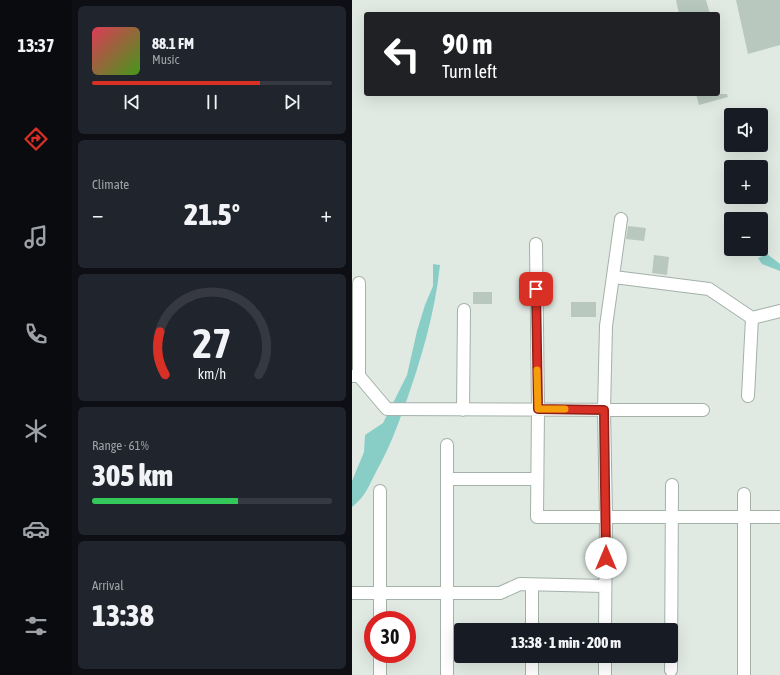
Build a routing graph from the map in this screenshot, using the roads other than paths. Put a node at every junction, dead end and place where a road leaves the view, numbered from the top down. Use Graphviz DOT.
graph roads {
  1 [pos="621,219"];
  2 [pos="536,244"];
  3 [pos="614,277"];
  4 [pos="359,283"];
  5 [pos="464,310"];
  6 [pos="780,311"];
  7 [pos="752,318"];
  8 [pos="356,376"];
  9 [pos="748,396"];
  10 [pos="538,409"];
  11 [pos="463,410"];
  12 [pos="604,410"];
  13 [pos="703,410"];
  14 [pos="447,445"];
  15 [pos="447,479"];
  16 [pos="537,479"];
  17 [pos="672,485"];
  18 [pos="380,491"];
  19 [pos="744,494"];
  20 [pos="606,516"];
  21 [pos="672,516"];
  22 [pos="744,517"];
  23 [pos="780,517"];
  24 [pos="532,584"];
  25 [pos="606,586"];
  26 [pos="352,593"];
  27 [pos="380,593"];
  28 [pos="446,593"];
  29 [pos="380,611"];
  30 [pos="532,623"];
  31 [pos="605,623"];
  32 [pos="380,663"];
  33 [pos="532,663"];
  34 [pos="605,663"];
  35 [pos="671,670"];
  36 [pos="447,673"];
  37 [pos="380,675"];
  38 [pos="532,675"];
  39 [pos="605,675"];
  40 [pos="744,675"];
  1 -- 3 [label="street"];
  2 -- 10 [label="street"];
  3 -- 7 [label="street"];
  3 -- 12 [label="street"];
  4 -- 8 [label="street"];
  5 -- 11 [label="street"];
  6 -- 7 [label="street"];
  7 -- 9 [label="street"];
  8 -- 11 [label="street"];
  10 -- 11 [label="street"];
  10 -- 12 [label="street"];
  10 -- 16 [label="street"];
  12 -- 13 [label="street"];
  12 -- 20 [label="street"];
  14 -- 15 [label="street"];
  15 -- 16 [label="street"];
  15 -- 28 [label="street"];
  16 -- 20 [label="street"];
  17 -- 21 [label="street"];
  18 -- 27 [label="street"];
  19 -- 22 [label="street"];
  20 -- 21 [label="street"];
  20 -- 25 [label="street"];
  21 -- 22 [label="street"];
  21 -- 35 [label="street"];
  22 -- 23 [label="street"];
  22 -- 40 [label="street"];
  24 -- 25 [label="street"];
  24 -- 28 [label="street"];
  24 -- 30 [label="street"];
  25 -- 31 [label="street"];
  26 -- 27 [label="street"];
  27 -- 28 [label="street"];
  27 -- 29 [label="street"];
  28 -- 36 [label="street"];
  32 -- 37 [label="street"];
  33 -- 38 [label="street"];
  34 -- 39 [label="street"];
}
